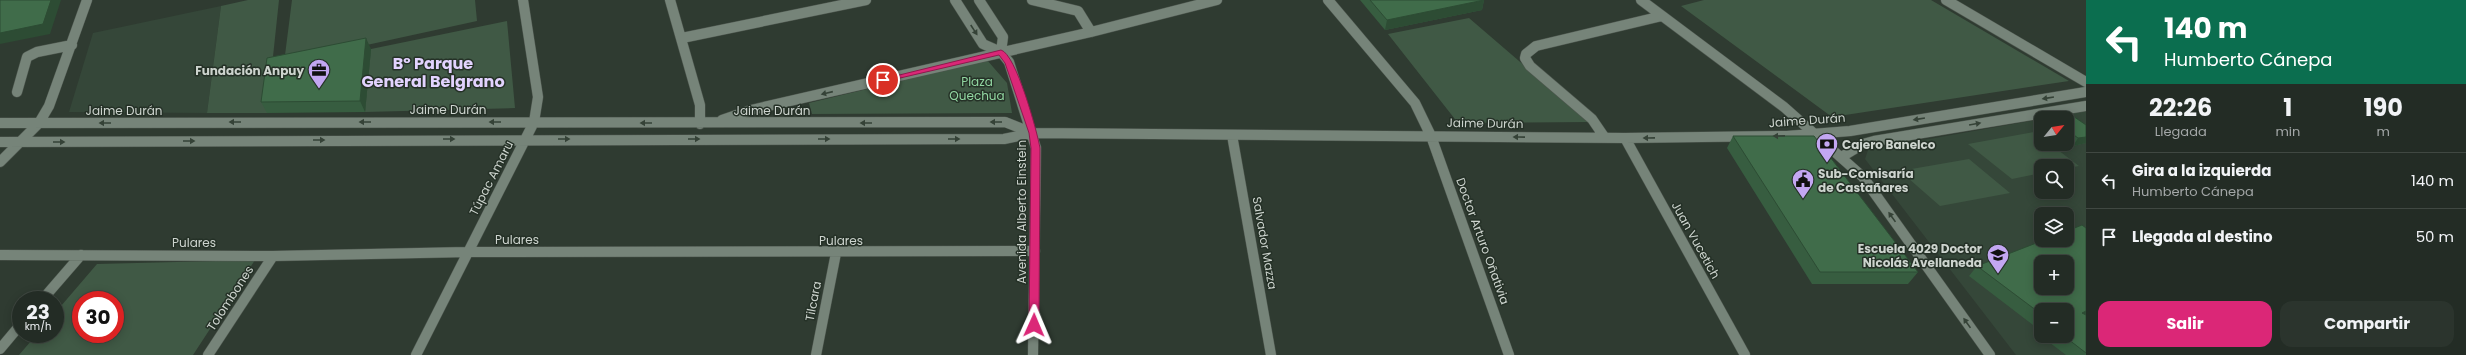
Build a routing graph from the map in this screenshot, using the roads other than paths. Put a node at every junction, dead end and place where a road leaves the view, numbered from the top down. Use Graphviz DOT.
graph roads {
  1 [pos="87,0"];
  2 [pos="523,0"];
  3 [pos="670,0"];
  4 [pos="866,0"];
  5 [pos="955,0"];
  6 [pos="979,0"];
  7 [pos="1032,0"];
  8 [pos="1217,0"];
  9 [pos="1328,0"];
  10 [pos="1641,0"];
  11 [pos="1946,0"];
  12 [pos="1662,16"];
  13 [pos="1091,32"];
  14 [pos="682,38"];
  15 [pos="72,45"];
  16 [pos="1001,52"];
  17 [pos="2086,82"];
  18 [pos="17,92"];
  19 [pos="2086,92"];
  20 [pos="2086,106"];
  21 [pos="534,122"];
  22 [pos="0,123"];
  23 [pos="39,123"];
  24 [pos="713,123"];
  25 [pos="700,124"];
  26 [pos="1033,133"];
  27 [pos="1818,134"];
  28 [pos="1232,135"];
  29 [pos="1432,136"];
  30 [pos="1605,138"];
  31 [pos="1625,138"];
  32 [pos="525,139"];
  33 [pos="0,142"];
  34 [pos="20,142"];
  35 [pos="1843,156"];
  36 [pos="0,162"];
  37 [pos="1035,251"];
  38 [pos="468,252"];
  39 [pos="836,253"];
  40 [pos="0,255"];
  41 [pos="81,255"];
  42 [pos="273,256"];
  43 [pos="50,291"];
  44 [pos="12,335"];
  45 [pos="0,349"];
  46 [pos="208,355"];
  47 [pos="416,355"];
  48 [pos="816,355"];
  49 [pos="1033,355"];
  50 [pos="1272,355"];
  51 [pos="1510,355"];
  52 [pos="1745,355"];
  53 [pos="1990,355"];
  1 -- 15 [label="street"];
  2 -- 21 [label="street, Túpac Amaru"];
  3 -- 14 [label="street"];
  4 -- 14 [label="street"];
  5 -- 16 [label="street, one-way"];
  6 -- 16 [label="street"];
  7 -- 13 [label="street"];
  8 -- 13 [label="street"];
  9 -- 29 [label="street, Doctor Arturo Oñativia"];
  10 -- 12 [label="street"];
  11 -- 17 [label="street"];
  12 -- 27 [label="street"];
  12 -- 30 [label="street"];
  13 -- 16 [label="street"];
  14 -- 25 [label="street"];
  15 -- 18 [label="street"];
  15 -- 23 [label="street"];
  16 -- 24 [label="street, one-way"];
  16 -- 26 [label="street, Avenida Alberto Einstein"];
  19 -- 27 [label="street, Jaime Durán, one-way"];
  35 -- 20 [label="street, one-way"];
  21 -- 23 [label="street, Jaime Durán, one-way"];
  25 -- 21 [label="street, Jaime Durán, one-way"];
  21 -- 32 [label="street, Túpac Amaru"];
  22 -- 23 [label="street, Jaime Durán"];
  23 -- 34 [label="street"];
  24 -- 25 [label="street, Jaime Durán"];
  26 -- 24 [label="street, Jaime Durán, one-way"];
  26 -- 28 [label="street, Jaime Durán"];
  32 -- 26 [label="street, one-way"];
  26 -- 37 [label="street, Avenida Alberto Einstein"];
  27 -- 31 [label="street, Jaime Durán, one-way"];
  27 -- 35 [label="street"];
  28 -- 29 [label="street, Jaime Durán"];
  28 -- 50 [label="street, Salvador Mazza"];
  30 -- 29 [label="street, Jaime Durán, one-way"];
  29 -- 51 [label="street, Doctor Arturo Oñativia"];
  30 -- 31 [label="street, Jaime Durán"];
  31 -- 52 [label="street, Juan Vucetich"];
  34 -- 32 [label="street, one-way"];
  32 -- 38 [label="street, Túpac Amaru"];
  33 -- 34 [label="street"];
  34 -- 36 [label="street"];
  53 -- 35 [label="street, one-way"];
  37 -- 39 [label="street, Pulares"];
  37 -- 49 [label="street, Avenida Alberto Einstein"];
  38 -- 39 [label="street, Pulares"];
  38 -- 42 [label="street, Pulares"];
  38 -- 47 [label="street, Túpac Amaru"];
  39 -- 48 [label="street, Tilcara"];
  40 -- 41 [label="street, Pulares"];
  41 -- 42 [label="street, Pulares"];
  41 -- 43 [label="street"];
  42 -- 46 [label="street, Tolombones"];
  44 -- 45 [label="street"];
}
